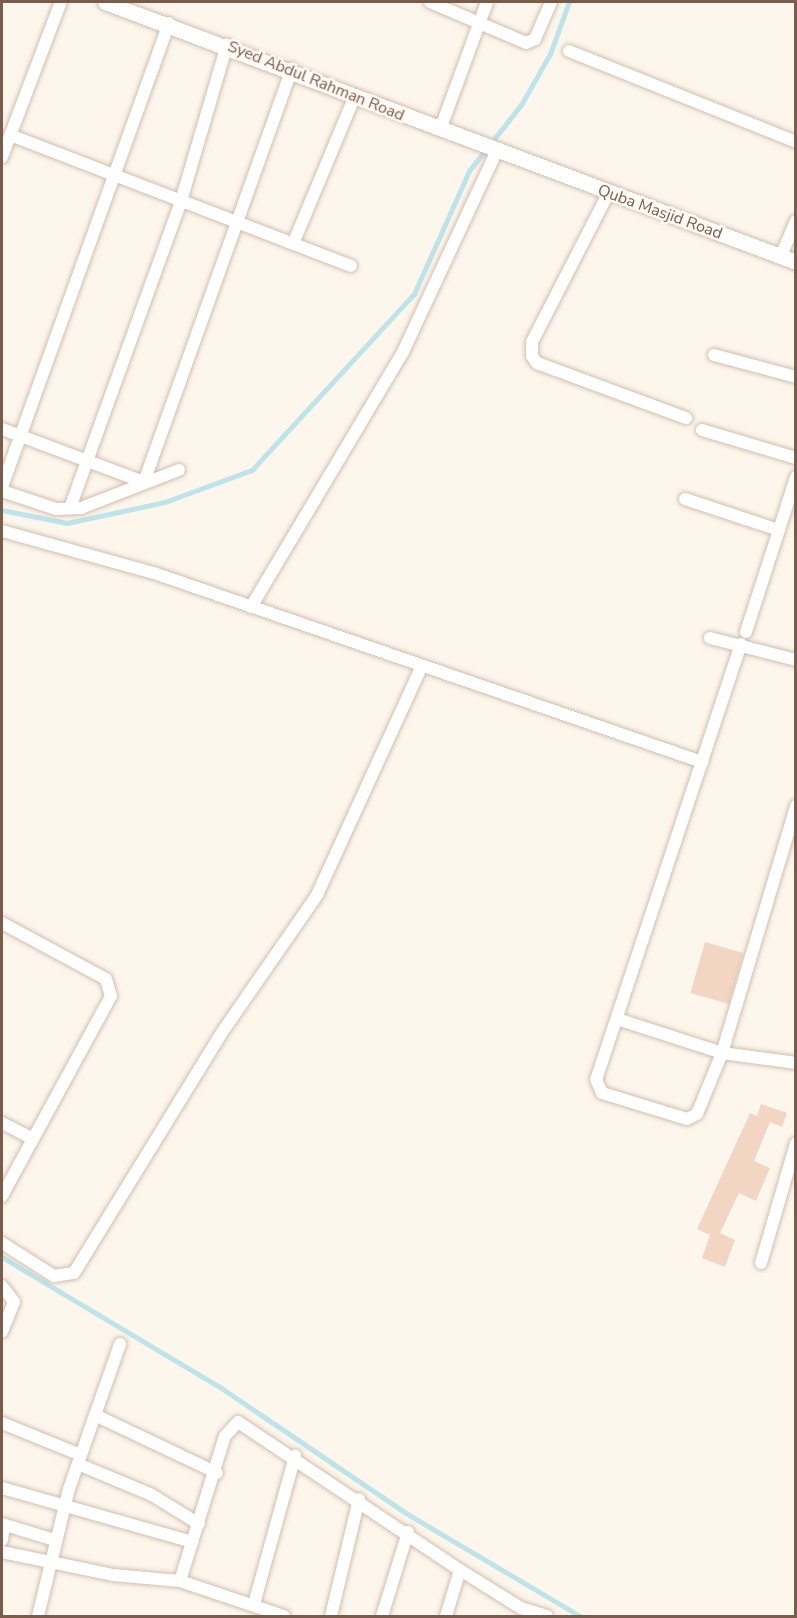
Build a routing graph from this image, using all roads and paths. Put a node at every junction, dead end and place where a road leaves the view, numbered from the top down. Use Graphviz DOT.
graph roads {
  1 [pos="61,2"];
  2 [pos="105,2"];
  3 [pos="430,2"];
  4 [pos="487,2"];
  5 [pos="551,2"];
  6 [pos="169,23"];
  7 [pos="478,26"];
  8 [pos="227,45"];
  9 [pos="569,51"];
  10 [pos="292,69"];
  11 [pos="355,96"];
  12 [pos="440,130"];
  13 [pos="10,135"];
  14 [pos="795,142"];
  15 [pos="497,150"];
  16 [pos="2,157"];
  17 [pos="526,161"];
  18 [pos="117,176"];
  19 [pos="608,194"];
  20 [pos="181,201"];
  21 [pos="795,221"];
  22 [pos="238,223"];
  23 [pos="293,244"];
  24 [pos="788,259"];
  25 [pos="351,266"];
  26 [pos="714,355"];
  27 [pos="795,378"];
  28 [pos="686,418"];
  29 [pos="2,429"];
  30 [pos="702,430"];
  31 [pos="20,435"];
  32 [pos="795,458"];
  33 [pos="89,460"];
  34 [pos="179,470"];
  35 [pos="795,477"];
  36 [pos="144,482"];
  37 [pos="2,489"];
  38 [pos="685,499"];
  39 [pos="70,508"];
  40 [pos="778,530"];
  41 [pos="3,534"];
  42 [pos="251,607"];
  43 [pos="710,638"];
  44 [pos="743,638"];
  45 [pos="795,660"];
  46 [pos="422,666"];
  47 [pos="702,762"];
  48 [pos="795,806"];
  49 [pos="2,923"];
  50 [pos="617,1019"];
  51 [pos="722,1053"];
  52 [pos="795,1063"];
  53 [pos="2,1123"];
  54 [pos="33,1139"];
  55 [pos="795,1143"];
  56 [pos="2,1196"];
  57 [pos="2,1243"];
  58 [pos="761,1263"];
  59 [pos="2,1286"];
  60 [pos="2,1332"];
  61 [pos="120,1344"];
  62 [pos="95,1415"];
  63 [pos="2,1423"];
  64 [pos="295,1456"];
  65 [pos="80,1459"];
  66 [pos="217,1473"];
  67 [pos="2,1488"];
  68 [pos="359,1499"];
  69 [pos="64,1506"];
  70 [pos="199,1524"];
  71 [pos="3,1525"];
  72 [pos="408,1532"];
  73 [pos="2,1540"];
  74 [pos="55,1540"];
  75 [pos="193,1542"];
  76 [pos="2,1552"];
  77 [pos="49,1561"];
  78 [pos="460,1570"];
  79 [pos="180,1581"];
  80 [pos="254,1604"];
  81 [pos="519,1612"];
  82 [pos="38,1617"];
  83 [pos="284,1617"];
  84 [pos="331,1617"];
  85 [pos="382,1617"];
  86 [pos="446,1617"];
  87 [pos="547,1617"];
  1 -- 13 [label="street"];
  2 -- 6 [label="street, Syed Abdul Rahman Road"];
  3 -- 7 [label="street"];
  4 -- 7 [label="street"];
  5 -- 7 [label="street"];
  6 -- 8 [label="street, Syed Abdul Rahman Road"];
  6 -- 18 [label="street"];
  7 -- 12 [label="street"];
  8 -- 10 [label="street, Syed Abdul Rahman Road"];
  8 -- 20 [label="street"];
  9 -- 14 [label="street"];
  10 -- 11 [label="street, Syed Abdul Rahman Road"];
  10 -- 22 [label="street"];
  11 -- 12 [label="street, Syed Abdul Rahman Road"];
  11 -- 23 [label="street"];
  12 -- 15 [label="street, Syed Abdul Rahman Road"];
  13 -- 16 [label="street"];
  13 -- 18 [label="street"];
  15 -- 17 [label="street, Syed Abdul Rahman Road"];
  15 -- 42 [label="street"];
  17 -- 19 [label="street, Quba Masjid Road"];
  18 -- 20 [label="street"];
  18 -- 31 [label="street"];
  19 -- 24 [label="street, Quba Masjid Road"];
  19 -- 28 [label="street"];
  20 -- 22 [label="street"];
  20 -- 33 [label="street"];
  21 -- 24 [label="street"];
  22 -- 23 [label="street"];
  22 -- 36 [label="street"];
  23 -- 25 [label="street"];
  26 -- 27 [label="street"];
  29 -- 31 [label="street"];
  30 -- 32 [label="street"];
  31 -- 33 [label="street"];
  31 -- 37 [label="street"];
  33 -- 36 [label="street"];
  33 -- 39 [label="street"];
  34 -- 36 [label="street"];
  35 -- 40 [label="street"];
  36 -- 39 [label="street"];
  37 -- 39 [label="street"];
  38 -- 40 [label="street"];
  40 -- 44 [label="street"];
  41 -- 42 [label="street"];
  42 -- 46 [label="street"];
  43 -- 44 [label="street"];
  44 -- 45 [label="street"];
  44 -- 47 [label="street"];
  46 -- 47 [label="street"];
  46 -- 57 [label="street"];
  47 -- 50 [label="street"];
  48 -- 51 [label="street"];
  49 -- 54 [label="street"];
  50 -- 51 [label="street"];
  50 -- 51 [label="street"];
  51 -- 52 [label="street"];
  53 -- 54 [label="street"];
  54 -- 56 [label="street"];
  55 -- 58 [label="street"];
  59 -- 60 [label="street"];
  61 -- 62 [label="street"];
  62 -- 65 [label="street"];
  62 -- 66 [label="street"];
  63 -- 65 [label="street"];
  64 -- 66 [label="street"];
  64 -- 68 [label="street"];
  64 -- 80 [label="street"];
  65 -- 69 [label="street"];
  65 -- 70 [label="street"];
  66 -- 70 [label="street"];
  67 -- 69 [label="street"];
  68 -- 72 [label="street"];
  68 -- 84 [label="street"];
  69 -- 74 [label="street"];
  69 -- 75 [label="street"];
  70 -- 75 [label="street"];
  71 -- 73 [label="street"];
  71 -- 74 [label="street"];
  72 -- 78 [label="street"];
  72 -- 85 [label="street"];
  74 -- 77 [label="street"];
  75 -- 79 [label="street"];
  76 -- 77 [label="street"];
  77 -- 79 [label="street"];
  77 -- 82 [label="street"];
  78 -- 81 [label="street"];
  78 -- 86 [label="street"];
  79 -- 80 [label="street"];
  80 -- 83 [label="street"];
  81 -- 87 [label="street"];
}
